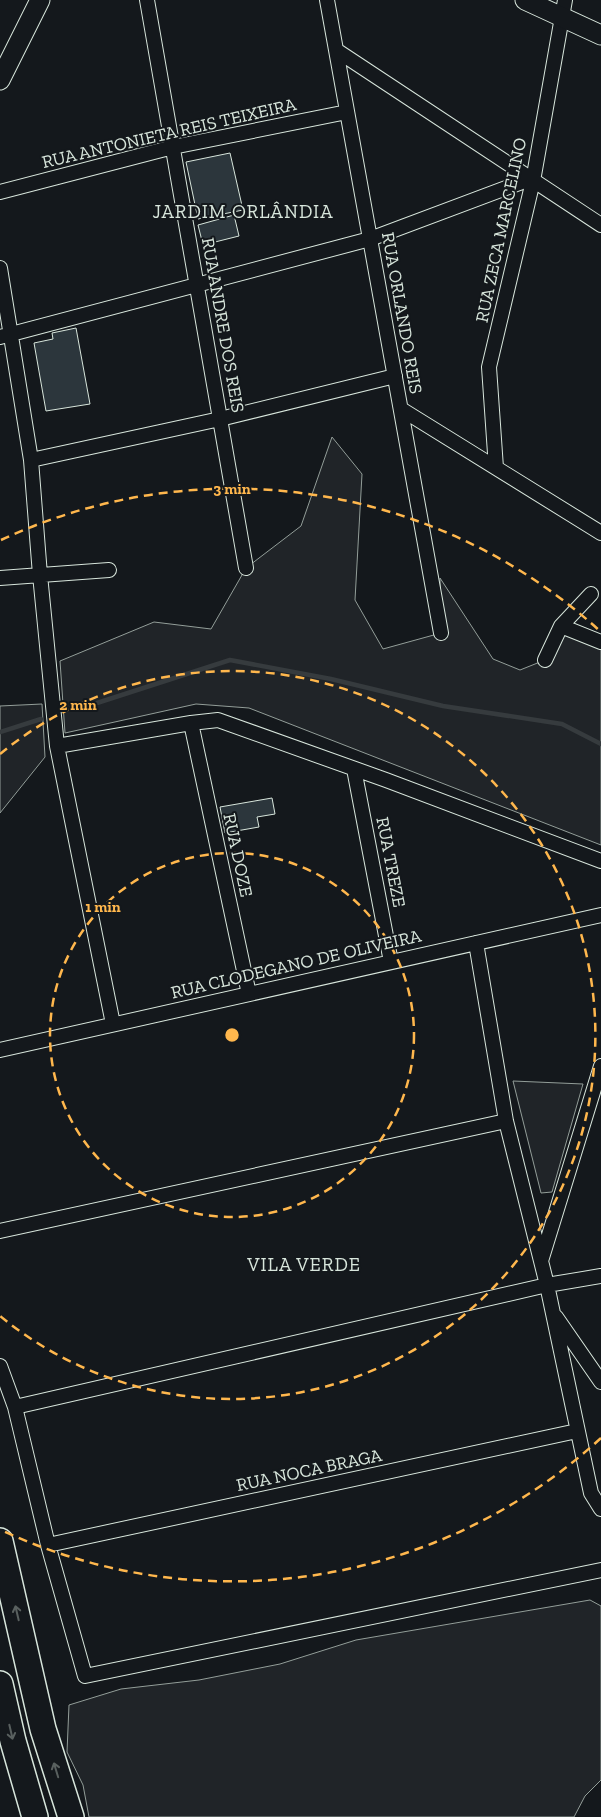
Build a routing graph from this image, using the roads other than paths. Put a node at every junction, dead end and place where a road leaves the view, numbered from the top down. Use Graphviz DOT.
graph roads {
  1 [pos="40,0"];
  2 [pos="147,0"];
  3 [pos="327,0"];
  4 [pos="525,0"];
  5 [pos="563,8"];
  6 [pos="601,35"];
  7 [pos="336,50"];
  8 [pos="0,80"];
  9 [pos="347,112"];
  10 [pos="173,147"];
  11 [pos="532,180"];
  12 [pos="0,192"];
  13 [pos="601,225"];
  14 [pos="370,239"];
  15 [pos="0,268"];
  16 [pos="197,285"];
  17 [pos="6,336"];
  18 [pos="395,376"];
  19 [pos="401,409"];
  20 [pos="220,419"];
  21 [pos="32,460"];
  22 [pos="496,468"];
  23 [pos="601,533"];
  24 [pos="246,568"];
  25 [pos="108,570"];
  26 [pos="40,575"];
  27 [pos="0,578"];
  28 [pos="591,594"];
  29 [pos="561,626"];
  30 [pos="441,633"];
  31 [pos="601,642"];
  32 [pos="545,660"];
  33 [pos="191,723"];
  34 [pos="57,746"];
  35 [pos="354,769"];
  36 [pos="601,861"];
  37 [pos="601,915"];
  38 [pos="476,943"];
  39 [pos="391,962"];
  40 [pos="249,994"];
  41 [pos="112,1024"];
  42 [pos="0,1050"];
  43 [pos="601,1066"];
  44 [pos="506,1121"];
  45 [pos="0,1231"];
  46 [pos="541,1262"];
  47 [pos="601,1276"];
  48 [pos="547,1285"];
  49 [pos="552,1312"];
  50 [pos="0,1366"];
  51 [pos="601,1382"];
  52 [pos="14,1407"];
  53 [pos="577,1431"];
  54 [pos="601,1508"];
  55 [pos="0,1541"];
  56 [pos="48,1545"];
  57 [pos="601,1570"];
  58 [pos="0,1684"];
  59 [pos="35,1817"];
  60 [pos="70,1817"];
  1 -- 8 [label="main road"];
  2 -- 10 [label="street, RUA ANDRE DOS REIS"];
  3 -- 7 [label="street, RUA ORLANDO REIS"];
  4 -- 5 [label="main road"];
  5 -- 6 [label="main road"];
  5 -- 11 [label="street, RUA ZECA MARCELINO"];
  7 -- 9 [label="street, RUA ORLANDO REIS"];
  7 -- 11 [label="street"];
  9 -- 10 [label="street, RUA ANTONIETA REIS TEIXEIRA"];
  9 -- 14 [label="street, RUA ORLANDO REIS"];
  10 -- 12 [label="street, RUA ANTONIETA REIS TEIXEIRA"];
  10 -- 16 [label="street, RUA ANDRE DOS REIS"];
  11 -- 13 [label="street"];
  11 -- 14 [label="street"];
  11 -- 22 [label="street, RUA ZECA MARCELINO"];
  14 -- 16 [label="street"];
  14 -- 18 [label="street, RUA ORLANDO REIS"];
  15 -- 17 [label="street"];
  16 -- 17 [label="street"];
  16 -- 20 [label="street, RUA ANDRE DOS REIS"];
  17 -- 21 [label="street"];
  18 -- 19 [label="street, RUA ORLANDO REIS"];
  18 -- 20 [label="street"];
  19 -- 22 [label="street"];
  19 -- 30 [label="street, RUA ORLANDO REIS"];
  20 -- 21 [label="street"];
  20 -- 24 [label="street, RUA ANDRE DOS REIS"];
  21 -- 26 [label="street"];
  22 -- 23 [label="street"];
  25 -- 26 [label="street"];
  26 -- 27 [label="street"];
  26 -- 34 [label="street"];
  28 -- 29 [label="street"];
  29 -- 31 [label="street"];
  29 -- 32 [label="street"];
  33 -- 34 [label="street"];
  33 -- 35 [label="street"];
  33 -- 40 [label="street, RUA DOZE"];
  34 -- 41 [label="street"];
  35 -- 36 [label="street"];
  35 -- 39 [label="street, RUA TREZE"];
  37 -- 38 [label="street, RUA CLODEGANO DE OLIVEIRA"];
  38 -- 39 [label="street, RUA CLODEGANO DE OLIVEIRA"];
  38 -- 44 [label="street"];
  39 -- 40 [label="street, RUA CLODEGANO DE OLIVEIRA"];
  40 -- 41 [label="street, RUA CLODEGANO DE OLIVEIRA"];
  41 -- 42 [label="street, RUA CLODEGANO DE OLIVEIRA"];
  43 -- 46 [label="street"];
  44 -- 45 [label="street"];
  44 -- 46 [label="street"];
  46 -- 48 [label="street"];
  47 -- 48 [label="street"];
  48 -- 49 [label="street"];
  48 -- 52 [label="street"];
  49 -- 51 [label="street"];
  49 -- 53 [label="street"];
  50 -- 52 [label="street"];
  52 -- 56 [label="street"];
  53 -- 54 [label="street"];
  53 -- 56 [label="street, RUA NOCA BRAGA"];
  60 -- 55 [label="highway, one-way"];
  56 -- 57 [label="street"];
  58 -- 59 [label="highway, one-way"];
}
